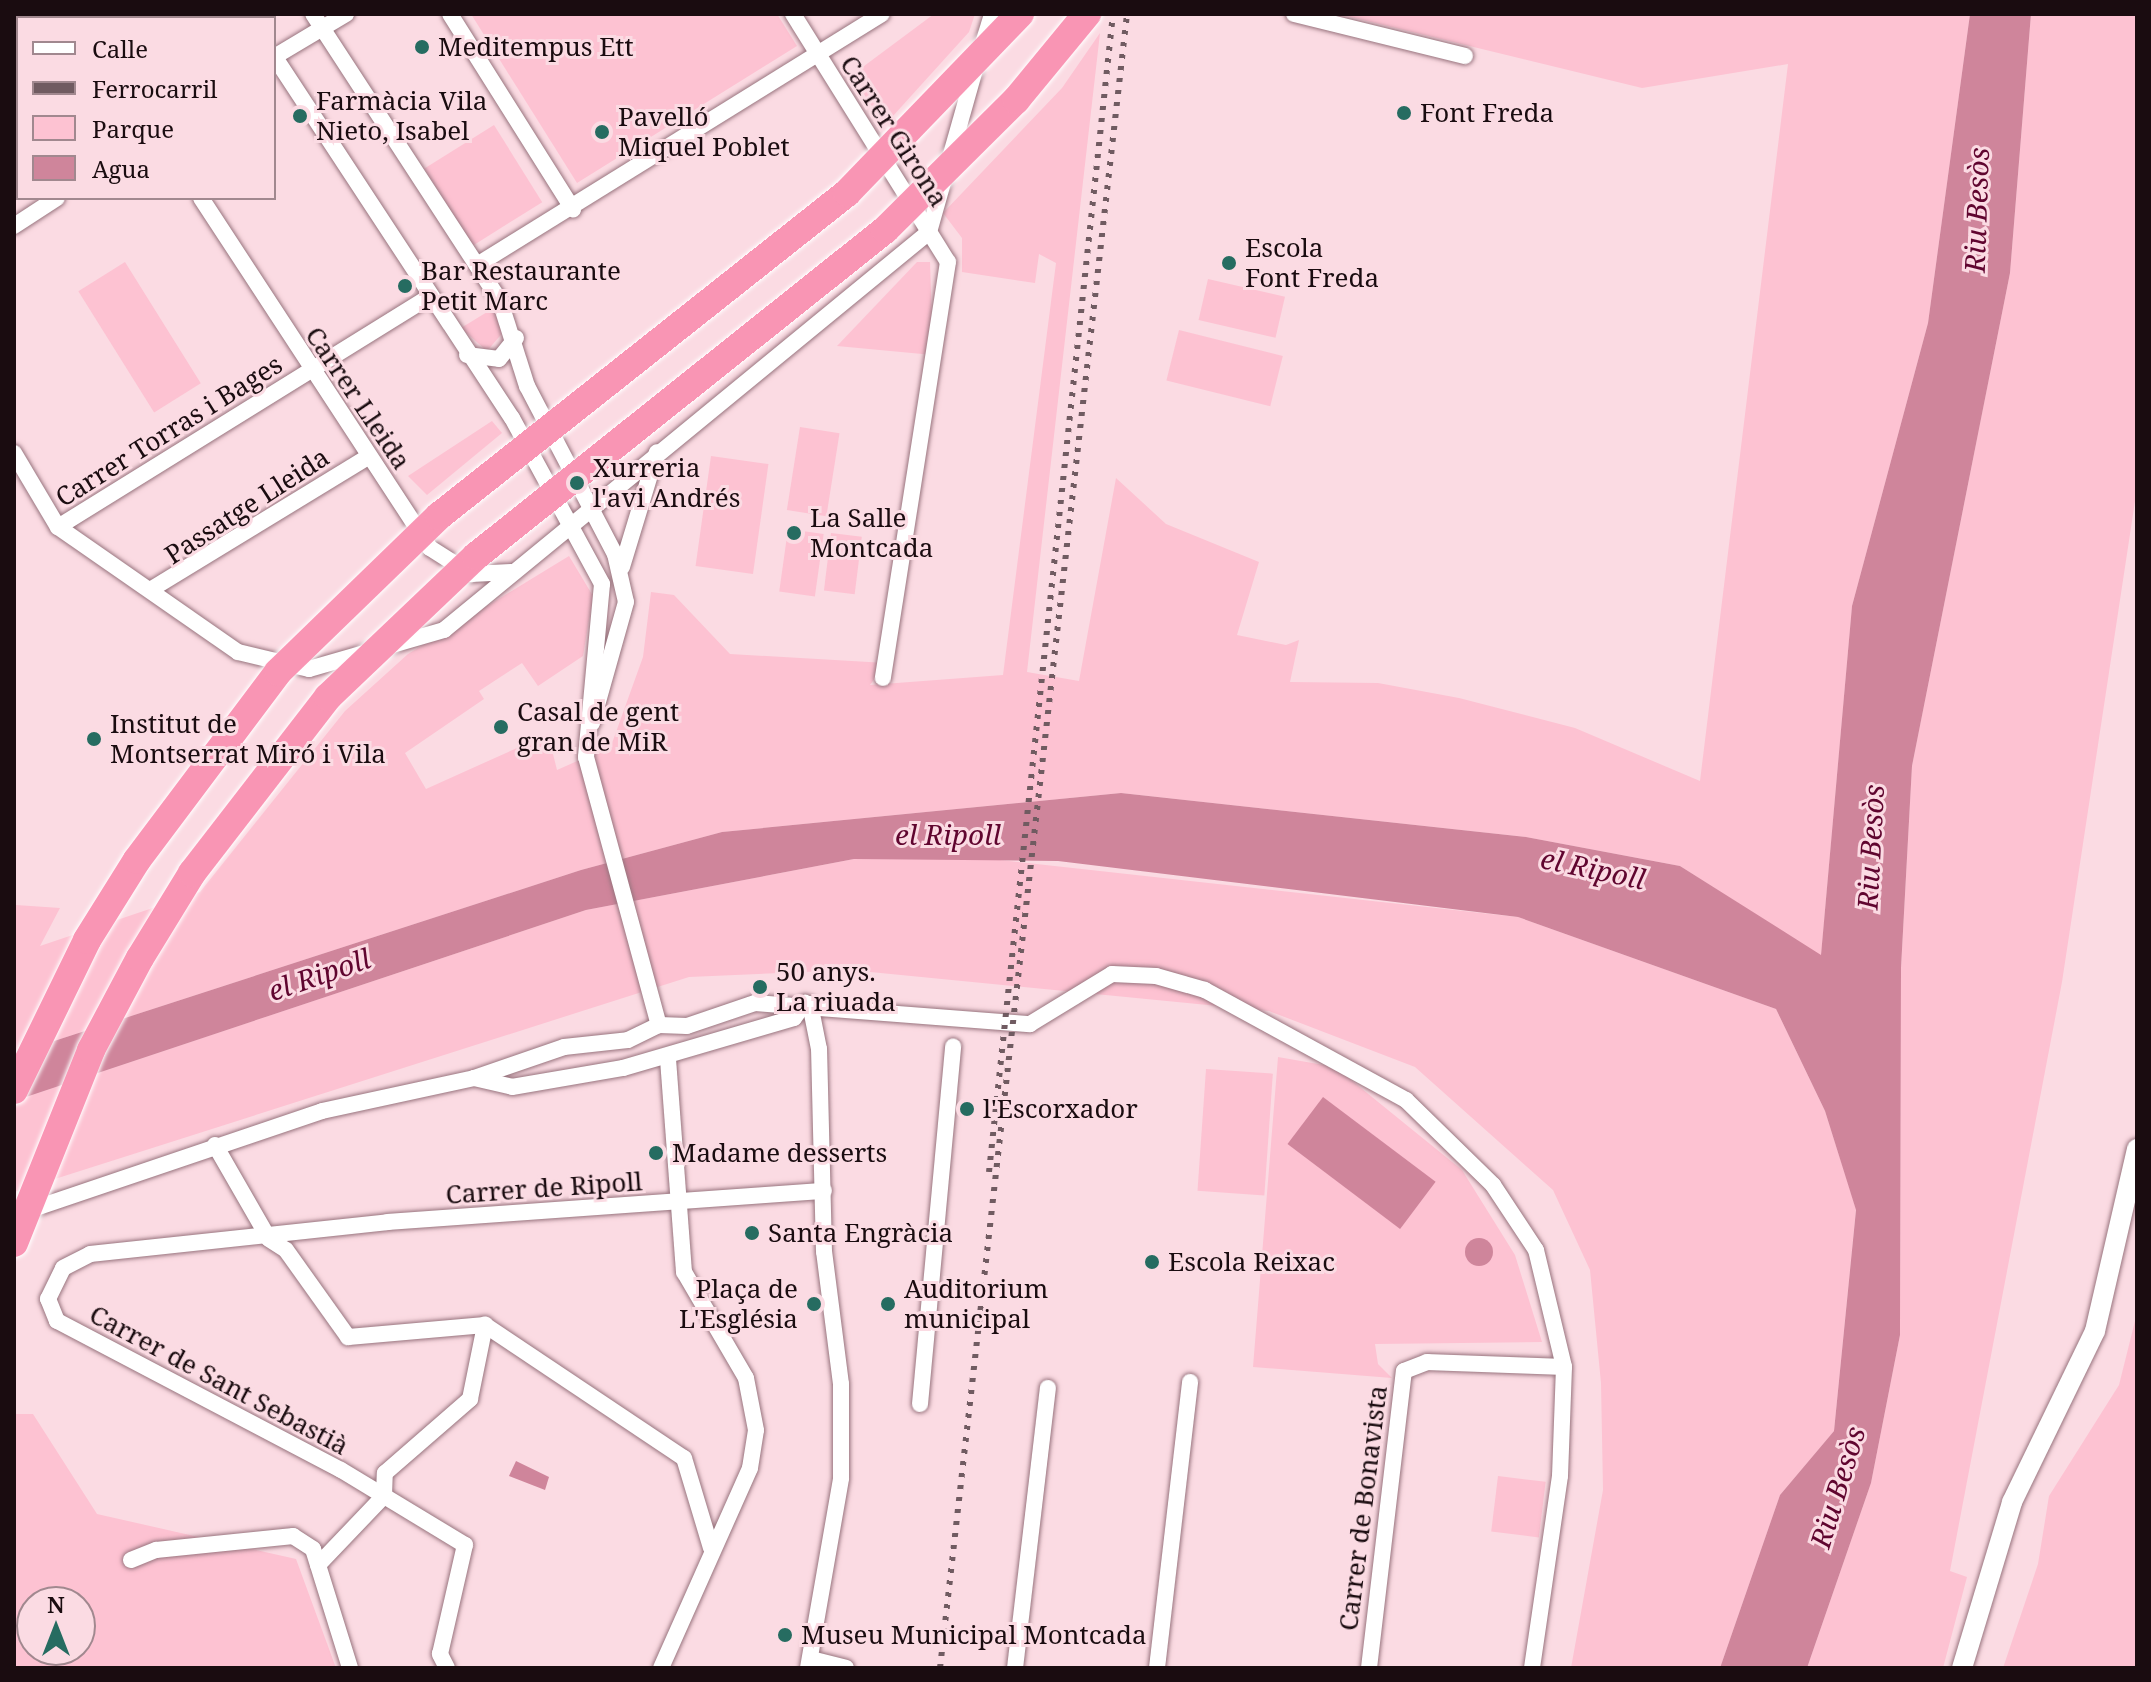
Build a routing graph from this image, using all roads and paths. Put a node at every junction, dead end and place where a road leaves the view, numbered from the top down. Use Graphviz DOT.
graph roads {
  1 [pos="346,14"];
  2 [pos="450,14"];
  3 [pos="793,14"];
  4 [pos="882,14"];
  5 [pos="992,14"];
  6 [pos="1020,14"];
  7 [pos="1087,14"];
  8 [pos="1294,14"];
  9 [pos="318,21"];
  10 [pos="276,54"];
  11 [pos="1465,56"];
  12 [pos="818,57"];
  13 [pos="276,59"];
  14 [pos="54,200"];
  15 [pos="202,200"];
  16 [pos="573,209"];
  17 [pos="14,226"];
  18 [pos="929,232"];
  19 [pos="477,265"];
  20 [pos="427,298"];
  21 [pos="516,338"];
  22 [pos="467,355"];
  23 [pos="311,372"];
  24 [pos="658,451"];
  25 [pos="14,453"];
  26 [pos="368,457"];
  27 [pos="590,506"];
  28 [pos="631,526"];
  29 [pos="58,527"];
  30 [pos="572,529"];
  31 [pos="602,532"];
  32 [pos="511,572"];
  33 [pos="622,578"];
  34 [pos="150,590"];
  35 [pos="883,678"];
  36 [pos="585,752"];
  37 [pos="808,1004"];
  38 [pos="659,1025"];
  39 [pos="953,1047"];
  40 [pos="668,1057"];
  41 [pos="474,1078"];
  42 [pos="14,1090"];
  43 [pos="215,1145"];
  44 [pos="2137,1149"];
  45 [pos="824,1191"];
  46 [pos="676,1203"];
  47 [pos="14,1215"];
  48 [pos="269,1239"];
  49 [pos="14,1243"];
  50 [pos="485,1325"];
  51 [pos="1564,1367"];
  52 [pos="1190,1382"];
  53 [pos="1048,1388"];
  54 [pos="920,1404"];
  55 [pos="384,1496"];
  56 [pos="711,1548"];
  57 [pos="131,1560"];
  58 [pos="318,1565"];
  59 [pos="809,1663"];
  60 [pos="350,1668"];
  61 [pos="447,1668"];
  62 [pos="661,1668"];
  63 [pos="846,1668"];
  64 [pos="1015,1668"];
  65 [pos="1157,1668"];
  66 [pos="1369,1668"];
  67 [pos="1532,1668"];
  68 [pos="1962,1668"];
  1 -- 9 [label="street"];
  2 -- 16 [label="street"];
  3 -- 12 [label="street, Carrer Girona"];
  4 -- 12 [label="street"];
  5 -- 18 [label="street"];
  6 -- 42 [label="highway, bridge"];
  7 -- 49 [label="highway, bridge"];
  8 -- 11 [label="street"];
  9 -- 10 [label="street"];
  9 -- 19 [label="street"];
  12 -- 16 [label="street"];
  12 -- 18 [label="street, Carrer Girona"];
  13 -- 20 [label="street"];
  14 -- 17 [label="street"];
  15 -- 23 [label="street, Carrer Lleida"];
  16 -- 19 [label="street"];
  18 -- 24 [label="street"];
  18 -- 35 [label="street, Carrer Girona"];
  19 -- 21 [label="street"];
  20 -- 22 [label="street"];
  20 -- 23 [label="street, Carrer Torras i Bages"];
  21 -- 22 [label="street"];
  21 -- 27 [label="street"];
  22 -- 30 [label="street"];
  23 -- 26 [label="street, Carrer Lleida"];
  23 -- 29 [label="street, Carrer Torras i Bages"];
  24 -- 27 [label="street"];
  24 -- 28 [label="street"];
  25 -- 29 [label="street"];
  26 -- 32 [label="street, Carrer Lleida"];
  26 -- 34 [label="street, Passatge Lleida"];
  27 -- 30 [label="street"];
  27 -- 31 [label="street"];
  28 -- 31 [label="street"];
  28 -- 33 [label="street"];
  29 -- 34 [label="street"];
  30 -- 31 [label="street"];
  30 -- 32 [label="street"];
  30 -- 36 [label="street"];
  31 -- 33 [label="street"];
  32 -- 34 [label="street"];
  33 -- 36 [label="street"];
  36 -- 38 [label="street"];
  37 -- 38 [label="street"];
  37 -- 40 [label="street"];
  37 -- 45 [label="street"];
  37 -- 51 [label="street"];
  38 -- 41 [label="street"];
  39 -- 54 [label="street"];
  40 -- 41 [label="street"];
  40 -- 46 [label="street"];
  41 -- 43 [label="street"];
  43 -- 47 [label="street"];
  43 -- 48 [label="street"];
  44 -- 68 [label="street"];
  45 -- 46 [label="street, Carrer de Ripoll"];
  45 -- 59 [label="street"];
  46 -- 48 [label="street, Carrer de Ripoll"];
  46 -- 56 [label="street"];
  48 -- 50 [label="street"];
  48 -- 55 [label="street, Carrer de Sant Sebastià"];
  50 -- 55 [label="street"];
  50 -- 56 [label="street"];
  51 -- 66 [label="street, Carrer de Bonavista"];
  51 -- 67 [label="street"];
  52 -- 65 [label="street"];
  53 -- 64 [label="street"];
  55 -- 58 [label="street"];
  55 -- 61 [label="street, Carrer de Sant Sebastià"];
  56 -- 62 [label="street"];
  57 -- 58 [label="street"];
  58 -- 60 [label="street"];
  59 -- 63 [label="street"];
}
